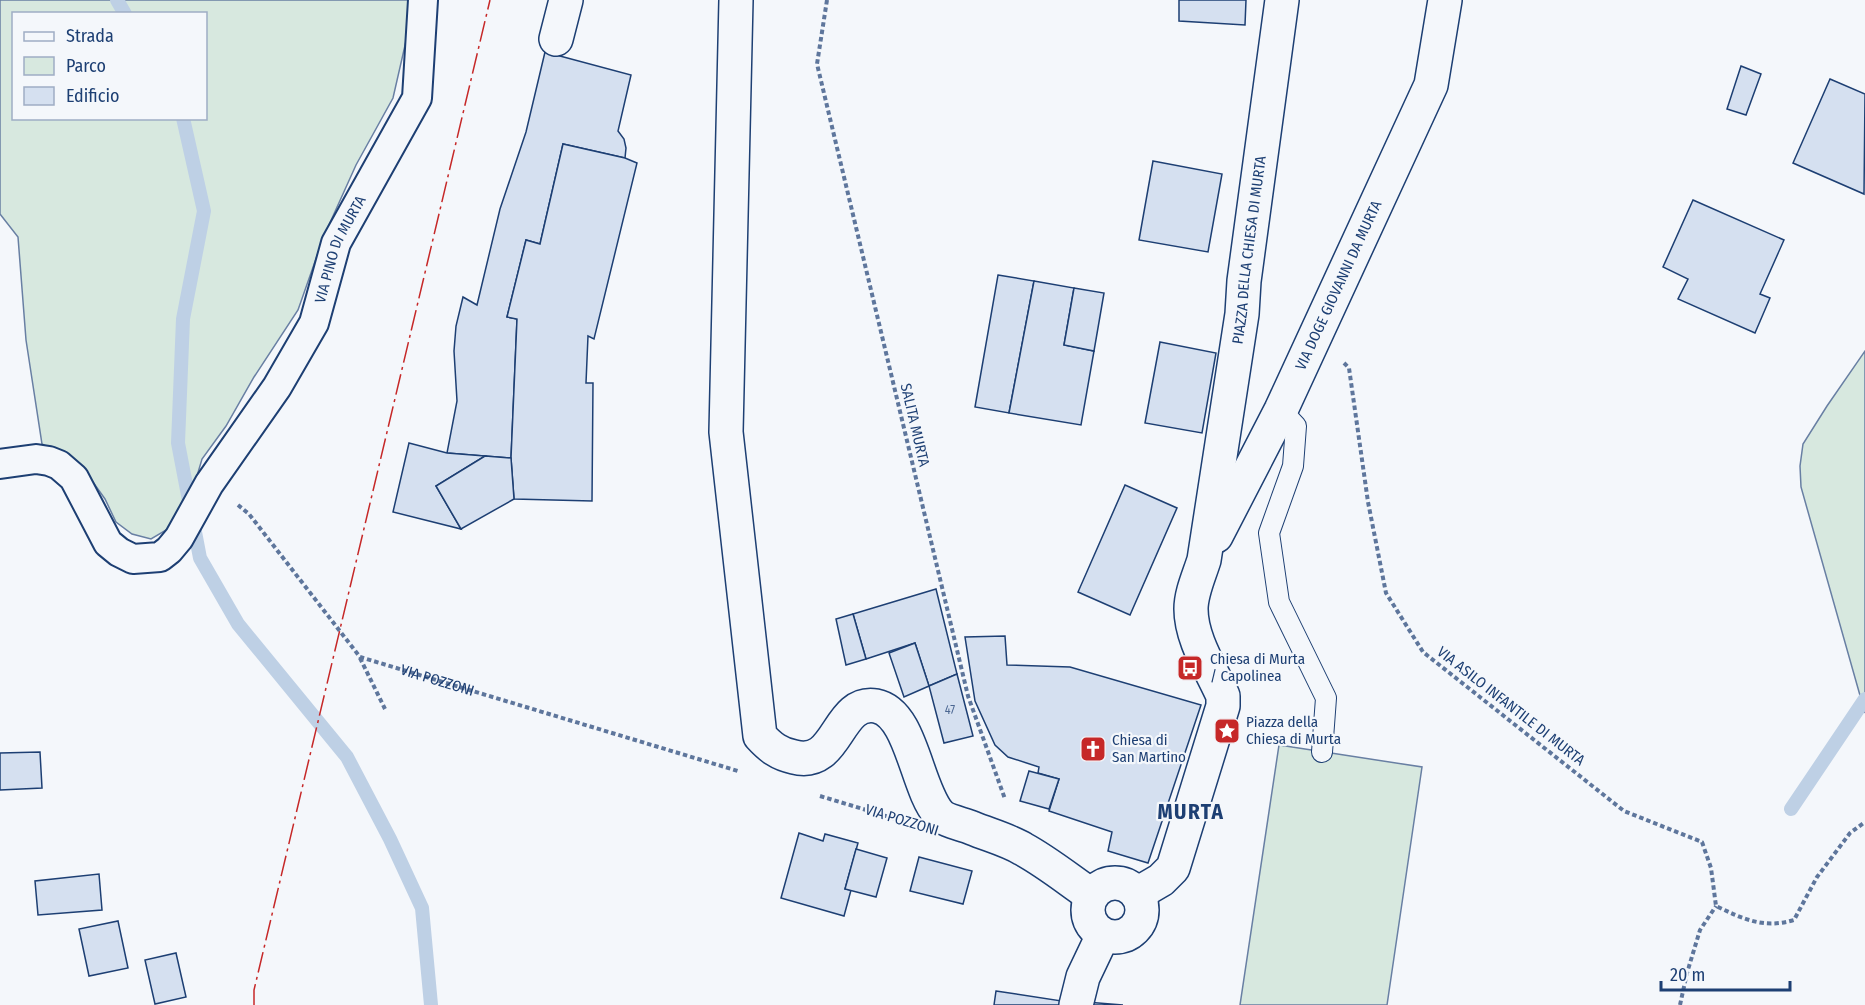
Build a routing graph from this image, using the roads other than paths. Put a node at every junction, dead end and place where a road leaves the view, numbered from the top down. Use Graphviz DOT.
graph roads {
  1 [pos="423,0"];
  2 [pos="566,0"];
  3 [pos="736,0"];
  4 [pos="1282,0"];
  5 [pos="1445,0"];
  6 [pos="556,39"];
  7 [pos="1281,410"];
  8 [pos="0,464"];
  9 [pos="1204,560"];
  10 [pos="1322,752"];
  11 [pos="1137,894"];
  12 [pos="1091,896"];
  13 [pos="1103,935"];
  14 [pos="1076,1005"];
  1 -- 8 [label="street, VIA PINO DI MURTA"];
  2 -- 6 [label="street"];
  3 -- 12 [label="street"];
  4 -- 9 [label="street, PIAZZA DELLA CHIESA DI MURTA"];
  5 -- 7 [label="street, VIA DOGE GIOVANNI DA MURTA"];
  7 -- 9 [label="street, VIA DOGE GIOVANNI DA MURTA"];
  7 -- 10 [label="lane"];
  9 -- 11 [label="street, PIAZZA DELLA CHIESA DI MURTA"];
  11 -- 12 [label="street"];
  11 -- 13 [label="street"];
  12 -- 13 [label="street"];
  13 -- 14 [label="street"];
}
